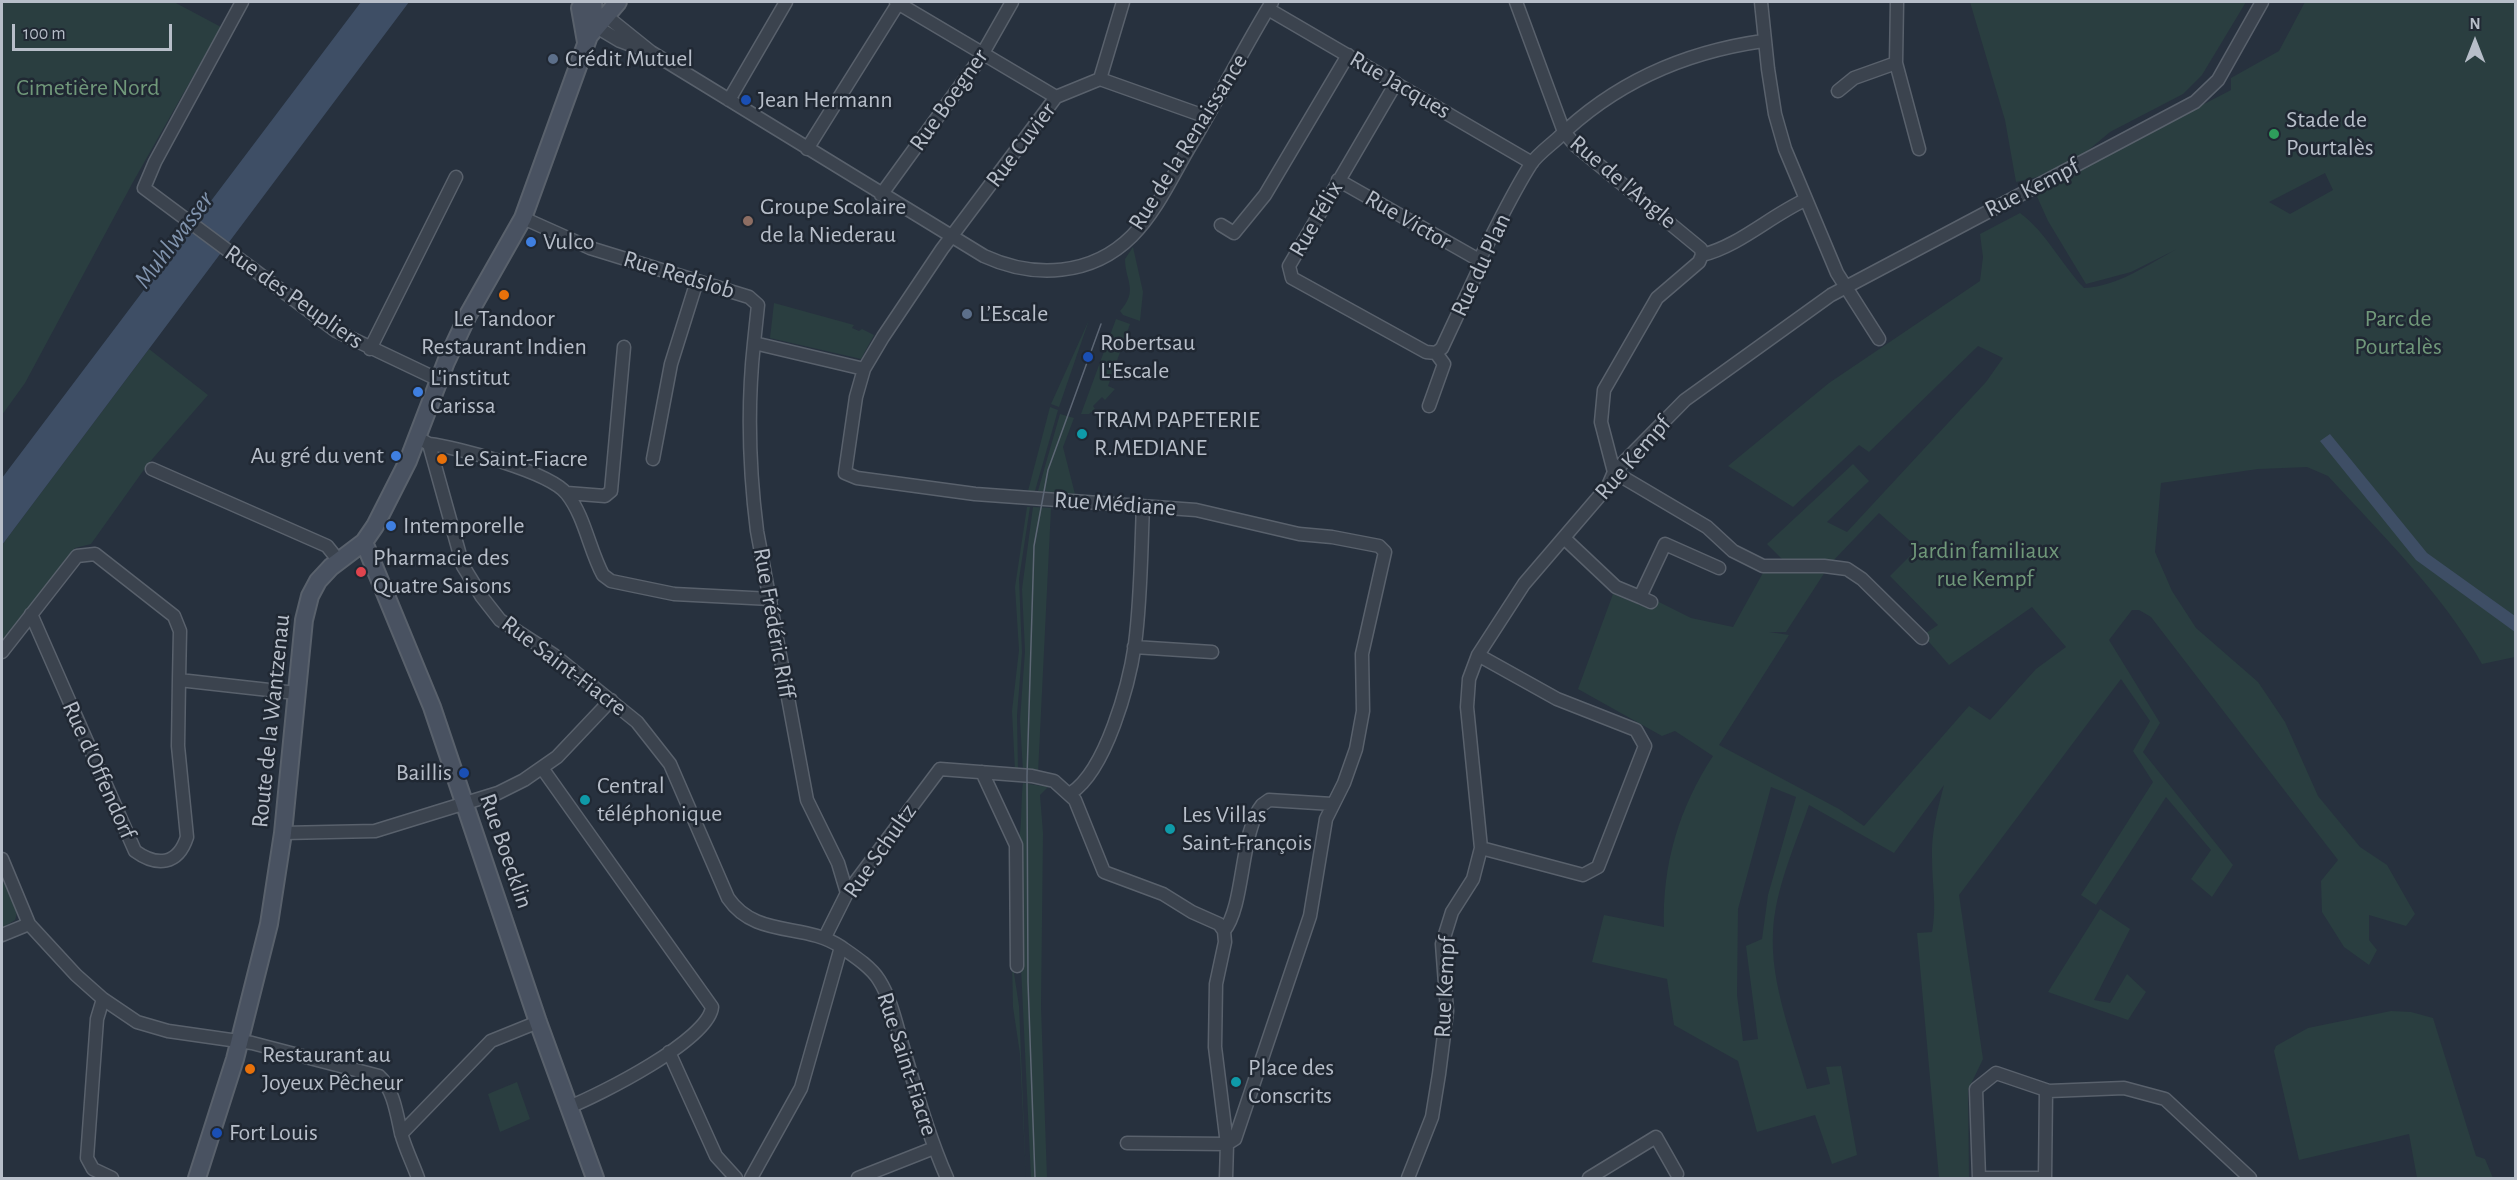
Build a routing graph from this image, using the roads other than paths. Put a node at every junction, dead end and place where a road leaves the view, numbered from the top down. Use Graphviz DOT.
graph roads {
  1 [pos="242,2"];
  2 [pos="786,2"];
  3 [pos="898,2"];
  4 [pos="1012,2"];
  5 [pos="1123,2"];
  6 [pos="1516,2"];
  7 [pos="1761,2"];
  8 [pos="1898,2"];
  9 [pos="2262,2"];
  10 [pos="1270,5"];
  11 [pos="599,14"];
  12 [pos="1763,41"];
  13 [pos="586,43"];
  14 [pos="984,53"];
  15 [pos="1348,55"];
  16 [pos="1896,63"];
  17 [pos="1100,79"];
  18 [pos="1396,83"];
  19 [pos="1838,91"];
  20 [pos="1056,97"];
  21 [pos="729,100"];
  22 [pos="1208,117"];
  23 [pos="1564,132"];
  24 [pos="807,149"];
  25 [pos="1919,149"];
  26 [pos="1532,162"];
  27 [pos="456,177"];
  28 [pos="1338,180"];
  29 [pos="881,195"];
  30 [pos="1805,200"];
  31 [pos="523,218"];
  32 [pos="1221,225"];
  33 [pos="951,237"];
  34 [pos="1702,255"];
  35 [pos="1479,261"];
  36 [pos="697,281"];
  37 [pos="1844,287"];
  38 [pos="1879,339"];
  39 [pos="754,343"];
  40 [pos="624,347"];
  41 [pos="370,349"];
  42 [pos="1436,353"];
  43 [pos="864,369"];
  44 [pos="439,380"];
  45 [pos="1429,406"];
  46 [pos="423,441"];
  47 [pos="653,459"];
  48 [pos="152,469"];
  49 [pos="1614,472"];
  50 [pos="845,473"];
  51 [pos="567,493"];
  52 [pos="1143,506"];
  53 [pos="1564,537"];
  54 [pos="364,542"];
  55 [pos="339,561"];
  56 [pos="1719,568"];
  57 [pos="771,599"];
  58 [pos="31,614"];
  59 [pos="1922,638"];
  60 [pos="1134,647"];
  61 [pos="2,652"];
  62 [pos="1212,652"];
  63 [pos="1478,655"];
  64 [pos="179,680"];
  65 [pos="296,693"];
  66 [pos="611,700"];
  67 [pos="542,768"];
  68 [pos="982,772"];
  69 [pos="1071,793"];
  70 [pos="1332,804"];
  71 [pos="465,805"];
  72 [pos="283,833"];
  73 [pos="1481,848"];
  74 [pos="2,864"];
  75 [pos="848,893"];
  76 [pos="29,924"];
  77 [pos="1224,931"];
  78 [pos="2,936"];
  79 [pos="825,937"];
  80 [pos="842,947"];
  81 [pos="1017,966"];
  82 [pos="103,999"];
  83 [pos="538,1022"];
  84 [pos="240,1041"];
  85 [pos="669,1052"];
  86 [pos="2046,1090"];
  87 [pos="569,1107"];
  88 [pos="402,1134"];
  89 [pos="1127,1143"];
  90 [pos="1227,1144"];
  91 [pos="934,1148"];
  92 [pos="1677,1174"];
  93 [pos="2242,1176"];
  94 [pos="109,1177"];
  95 [pos="1591,1178"];
  96 [pos="197,1179"];
  97 [pos="418,1179"];
  98 [pos="595,1179"];
  99 [pos="736,1179"];
  100 [pos="751,1179"];
  101 [pos="858,1179"];
  102 [pos="947,1179"];
  103 [pos="1226,1179"];
  104 [pos="1408,1179"];
  1 -- 41 [label="street, Rue des Peupliers"];
  2 -- 21 [label="street"];
  3 -- 14 [label="street"];
  3 -- 24 [label="street"];
  4 -- 14 [label="street, Rue Boegner"];
  5 -- 17 [label="street"];
  6 -- 23 [label="street, Rue de l'Angle"];
  7 -- 12 [label="street"];
  8 -- 16 [label="street"];
  9 -- 37 [label="street, Rue Kempf"];
  10 -- 15 [label="street, Rue Jacques"];
  10 -- 22 [label="street, Rue de la Renaissance"];
  11 -- 13 [label="main road"];
  11 -- 13 [label="main road, Route de la Wantzenau"];
  11 -- 21 [label="street, Rue de la Renaissance"];
  12 -- 23 [label="street, Rue du Plan"];
  12 -- 30 [label="street"];
  13 -- 31 [label="main road, Route de la Wantzenau"];
  14 -- 20 [label="street"];
  14 -- 29 [label="street, Rue Boegner"];
  15 -- 18 [label="street, Rue Jacques"];
  15 -- 32 [label="street"];
  16 -- 19 [label="street"];
  16 -- 25 [label="street"];
  17 -- 20 [label="street, Rue Cuvier"];
  17 -- 22 [label="street"];
  18 -- 26 [label="street, Rue Jacques"];
  18 -- 28 [label="street, Rue Félix"];
  20 -- 33 [label="street, Rue Cuvier"];
  21 -- 24 [label="street, Rue de la Renaissance"];
  22 -- 33 [label="street, Rue de la Renaissance"];
  23 -- 26 [label="street, Rue du Plan"];
  23 -- 34 [label="street, Rue de l'Angle"];
  24 -- 29 [label="street, Rue de la Renaissance"];
  26 -- 35 [label="street, Rue du Plan"];
  27 -- 41 [label="street"];
  28 -- 35 [label="street, Rue Victor"];
  28 -- 42 [label="street, Rue Félix"];
  29 -- 33 [label="street, Rue de la Renaissance"];
  30 -- 34 [label="street"];
  30 -- 37 [label="street"];
  31 -- 36 [label="street, Rue Redslob"];
  31 -- 44 [label="main road, Route de la Wantzenau"];
  33 -- 43 [label="street, Rue Cuvier"];
  34 -- 49 [label="street"];
  35 -- 42 [label="street, Rue du Plan"];
  36 -- 39 [label="street, Rue Redslob"];
  36 -- 47 [label="street"];
  37 -- 38 [label="street"];
  37 -- 49 [label="street, Rue Kempf"];
  39 -- 43 [label="street"];
  39 -- 57 [label="street, Rue Frédéric Riff"];
  40 -- 51 [label="street"];
  41 -- 44 [label="street, Rue des Peupliers"];
  42 -- 45 [label="street"];
  43 -- 50 [label="street, Rue Cuvier"];
  44 -- 46 [label="main road, Route de la Wantzenau"];
  46 -- 51 [label="street"];
  46 -- 54 [label="main road, Route de la Wantzenau"];
  46 -- 66 [label="street, Rue Saint-Fiacre"];
  48 -- 55 [label="street"];
  49 -- 53 [label="street, Rue Kempf"];
  49 -- 59 [label="street"];
  50 -- 52 [label="street, Rue Médiane"];
  51 -- 57 [label="street"];
  52 -- 60 [label="street"];
  52 -- 70 [label="street, Rue Médiane"];
  53 -- 56 [label="street"];
  53 -- 63 [label="street, Rue Kempf"];
  54 -- 55 [label="main road, Route de la Wantzenau"];
  54 -- 71 [label="main road, Rue Boecklin"];
  55 -- 65 [label="main road, Route de la Wantzenau"];
  57 -- 75 [label="street, Rue Frédéric Riff"];
  58 -- 61 [label="street"];
  58 -- 64 [label="street, Rue d'Offendorf"];
  58 -- 64 [label="street, Rue d'Offendorf"];
  60 -- 62 [label="street"];
  60 -- 69 [label="street"];
  63 -- 73 [label="street, Rue Kempf"];
  63 -- 73 [label="street"];
  64 -- 65 [label="street"];
  65 -- 72 [label="main road, Route de la Wantzenau"];
  66 -- 67 [label="street"];
  66 -- 79 [label="street, Rue Saint-Fiacre"];
  67 -- 71 [label="street"];
  67 -- 85 [label="street"];
  68 -- 69 [label="street"];
  68 -- 75 [label="street, Rue Schultz"];
  68 -- 81 [label="street"];
  69 -- 77 [label="street"];
  70 -- 77 [label="street"];
  70 -- 90 [label="street"];
  71 -- 72 [label="street"];
  71 -- 83 [label="main road, Rue Boecklin"];
  72 -- 84 [label="main road, Route de la Wantzenau"];
  73 -- 104 [label="street, Rue Kempf"];
  74 -- 76 [label="street"];
  75 -- 79 [label="street, Rue Schultz"];
  76 -- 78 [label="street"];
  76 -- 82 [label="street"];
  77 -- 90 [label="street"];
  79 -- 80 [label="street, Rue Saint-Fiacre"];
  80 -- 91 [label="street, Rue Saint-Fiacre"];
  80 -- 100 [label="street"];
  82 -- 84 [label="street"];
  82 -- 94 [label="street"];
  83 -- 87 [label="main road, Rue Boecklin"];
  83 -- 88 [label="street"];
  84 -- 88 [label="street"];
  84 -- 96 [label="main road, Route de la Wantzenau"];
  85 -- 87 [label="street"];
  85 -- 99 [label="street"];
  86 -- 86 [label="street"];
  86 -- 93 [label="street"];
  87 -- 98 [label="main road, Rue Boecklin"];
  88 -- 97 [label="street"];
  89 -- 90 [label="street"];
  90 -- 103 [label="street"];
  91 -- 101 [label="street"];
  91 -- 102 [label="street, Rue Saint-Fiacre"];
  92 -- 95 [label="street"];
}
